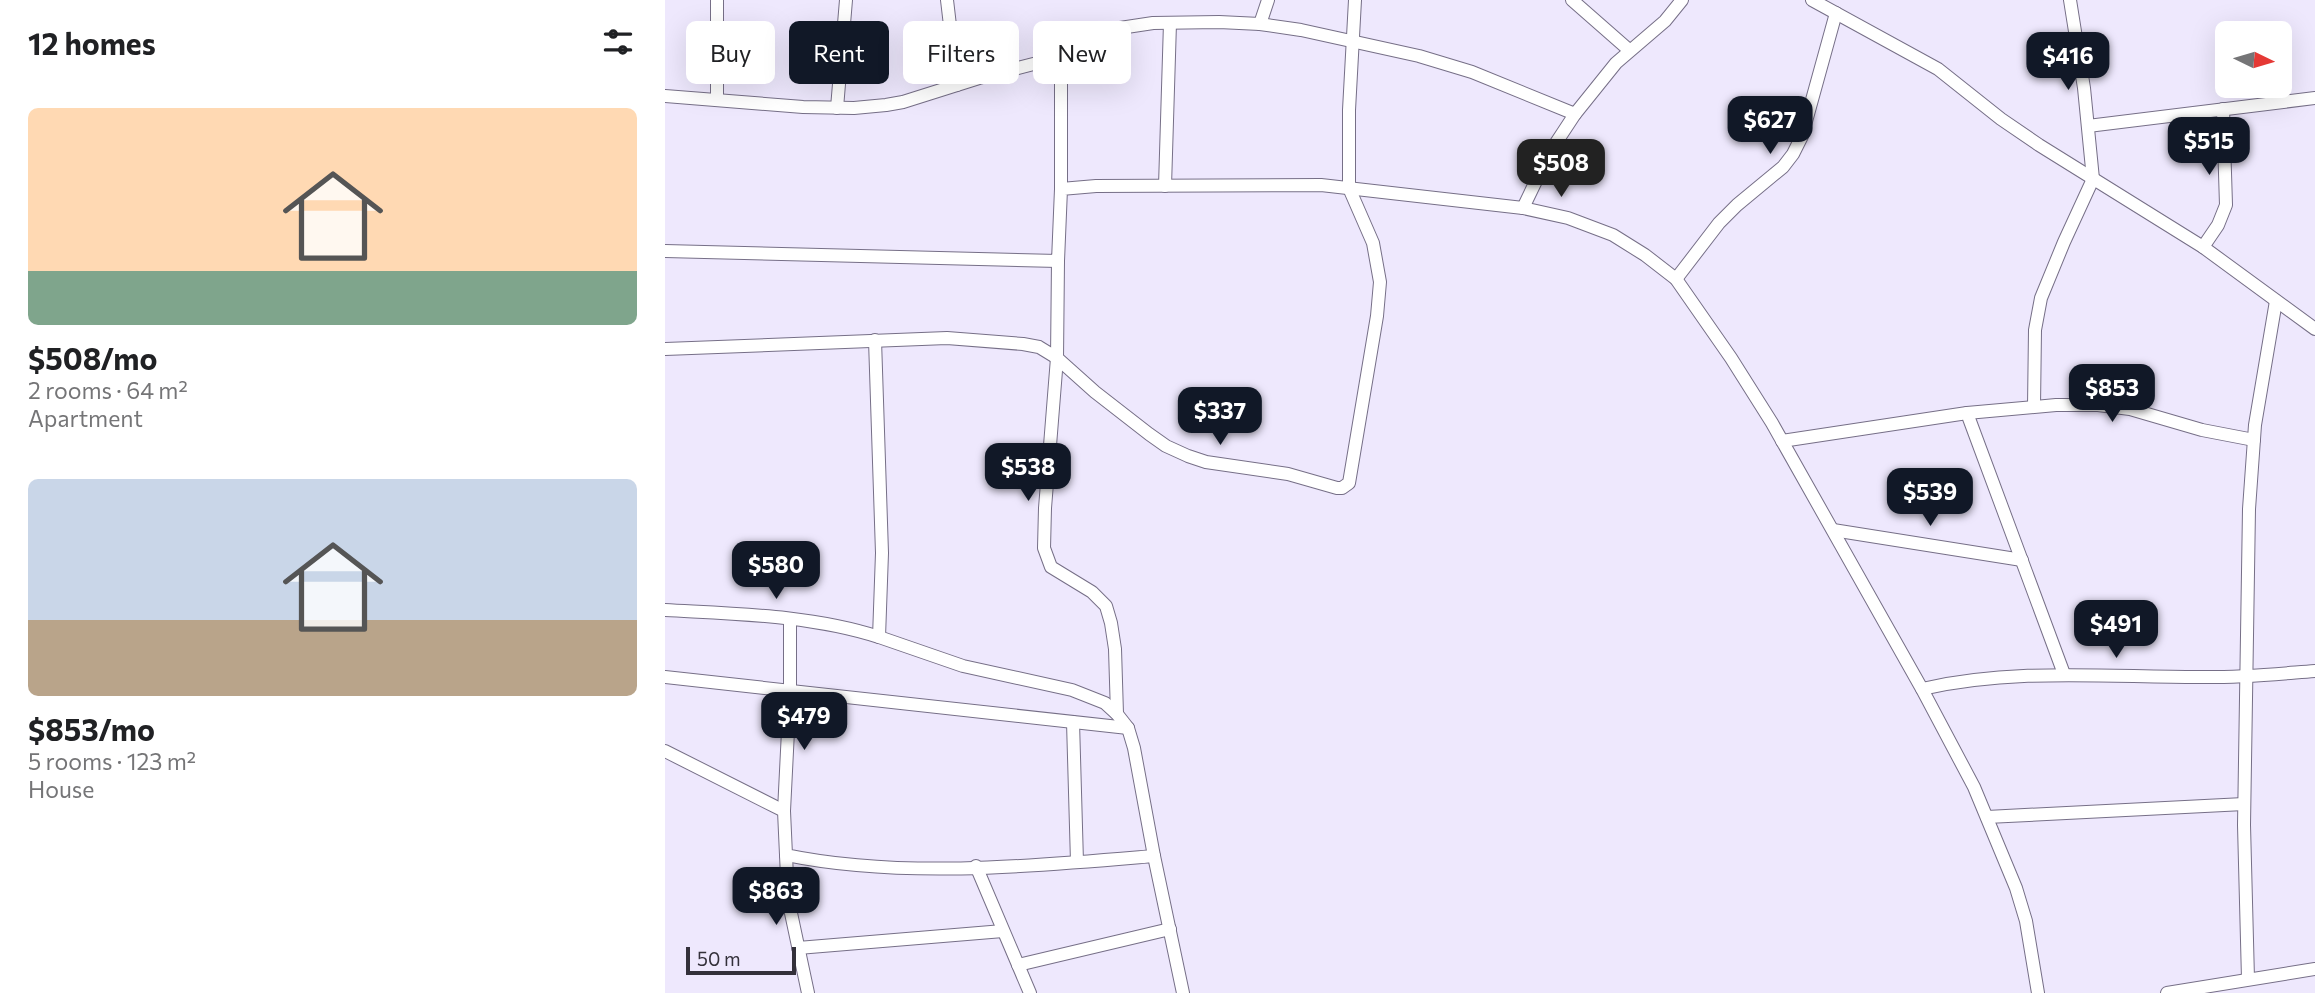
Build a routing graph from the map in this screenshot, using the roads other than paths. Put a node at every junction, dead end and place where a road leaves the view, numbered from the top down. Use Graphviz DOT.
graph roads {
  1 [pos="717,0"];
  2 [pos="846,0"];
  3 [pos="947,0"];
  4 [pos="1268,0"];
  5 [pos="1355,0"];
  6 [pos="1572,0"];
  7 [pos="1682,0"];
  8 [pos="2070,0"];
  9 [pos="1817,1"];
  10 [pos="1836,13"];
  11 [pos="1170,23"];
  12 [pos="1260,24"];
  13 [pos="1131,27"];
  14 [pos="1354,41"];
  15 [pos="1629,50"];
  16 [pos="1033,64"];
  17 [pos="1061,84"];
  18 [pos="957,85"];
  19 [pos="665,96"];
  20 [pos="2315,98"];
  21 [pos="717,100"];
  22 [pos="837,108"];
  23 [pos="2223,109"];
  24 [pos="1575,114"];
  25 [pos="2088,126"];
  26 [pos="2093,179"];
  27 [pos="1165,186"];
  28 [pos="1349,188"];
  29 [pos="1061,189"];
  30 [pos="1523,208"];
  31 [pos="2203,247"];
  32 [pos="665,251"];
  33 [pos="1058,261"];
  34 [pos="1676,279"];
  35 [pos="2276,301"];
  36 [pos="2315,329"];
  37 [pos="875,340"];
  38 [pos="665,349"];
  39 [pos="1057,358"];
  40 [pos="2034,407"];
  41 [pos="1967,413"];
  42 [pos="2254,440"];
  43 [pos="1782,441"];
  44 [pos="1833,530"];
  45 [pos="2021,560"];
  46 [pos="665,610"];
  47 [pos="790,620"];
  48 [pos="879,637"];
  49 [pos="2315,671"];
  50 [pos="2064,674"];
  51 [pos="665,677"];
  52 [pos="2246,677"];
  53 [pos="1923,689"];
  54 [pos="790,691"];
  55 [pos="1117,714"];
  56 [pos="1073,722"];
  57 [pos="1128,728"];
  58 [pos="665,751"];
  59 [pos="2244,804"];
  60 [pos="784,811"];
  61 [pos="1987,817"];
  62 [pos="786,855"];
  63 [pos="1154,856"];
  64 [pos="1077,862"];
  65 [pos="976,866"];
  66 [pos="1170,929"];
  67 [pos="1003,931"];
  68 [pos="798,948"];
  69 [pos="1018,965"];
  70 [pos="2315,969"];
  71 [pos="2248,979"];
  72 [pos="808,993"];
  73 [pos="1030,993"];
  74 [pos="1183,993"];
  75 [pos="2038,993"];
  76 [pos="2167,993"];
  1 -- 21 [label="street"];
  2 -- 22 [label="street"];
  3 -- 18 [label="street"];
  4 -- 12 [label="street"];
  5 -- 14 [label="street"];
  6 -- 15 [label="street"];
  7 -- 15 [label="street"];
  8 -- 25 [label="street"];
  9 -- 10 [label="street"];
  10 -- 26 [label="street"];
  10 -- 34 [label="street"];
  11 -- 12 [label="street"];
  11 -- 13 [label="street"];
  11 -- 27 [label="street"];
  12 -- 14 [label="street"];
  14 -- 24 [label="street"];
  14 -- 28 [label="street"];
  15 -- 24 [label="street"];
  16 -- 18 [label="street"];
  17 -- 29 [label="street"];
  18 -- 22 [label="street"];
  19 -- 21 [label="street"];
  20 -- 23 [label="street"];
  21 -- 22 [label="street"];
  23 -- 25 [label="street"];
  23 -- 31 [label="street"];
  24 -- 30 [label="street"];
  25 -- 26 [label="street"];
  26 -- 31 [label="street"];
  26 -- 40 [label="street"];
  27 -- 28 [label="street"];
  27 -- 29 [label="street"];
  28 -- 30 [label="street"];
  28 -- 39 [label="street"];
  29 -- 33 [label="street"];
  30 -- 34 [label="street"];
  31 -- 35 [label="street"];
  32 -- 33 [label="street"];
  33 -- 39 [label="street"];
  34 -- 43 [label="street"];
  35 -- 36 [label="street"];
  35 -- 42 [label="street"];
  37 -- 38 [label="street"];
  37 -- 39 [label="street"];
  37 -- 48 [label="street"];
  39 -- 55 [label="street"];
  40 -- 41 [label="street"];
  40 -- 42 [label="street"];
  41 -- 43 [label="street"];
  41 -- 45 [label="street"];
  42 -- 52 [label="street"];
  43 -- 44 [label="street"];
  44 -- 45 [label="street"];
  44 -- 53 [label="street"];
  45 -- 50 [label="street"];
  46 -- 47 [label="street"];
  47 -- 48 [label="street"];
  47 -- 54 [label="street"];
  48 -- 55 [label="street"];
  49 -- 52 [label="street"];
  50 -- 52 [label="street"];
  50 -- 53 [label="street"];
  51 -- 54 [label="street"];
  52 -- 59 [label="street"];
  53 -- 61 [label="street"];
  54 -- 56 [label="street"];
  54 -- 60 [label="street"];
  55 -- 57 [label="street"];
  56 -- 57 [label="street"];
  56 -- 64 [label="street"];
  57 -- 63 [label="street"];
  58 -- 60 [label="street"];
  59 -- 61 [label="street"];
  59 -- 71 [label="street"];
  60 -- 62 [label="street"];
  61 -- 75 [label="street"];
  62 -- 65 [label="street"];
  62 -- 68 [label="street"];
  63 -- 64 [label="street"];
  63 -- 66 [label="street"];
  64 -- 65 [label="street"];
  65 -- 67 [label="street"];
  66 -- 69 [label="street"];
  66 -- 74 [label="street"];
  67 -- 68 [label="street"];
  67 -- 69 [label="street"];
  68 -- 72 [label="street"];
  69 -- 73 [label="street"];
  70 -- 71 [label="street"];
  71 -- 76 [label="street"];
}
